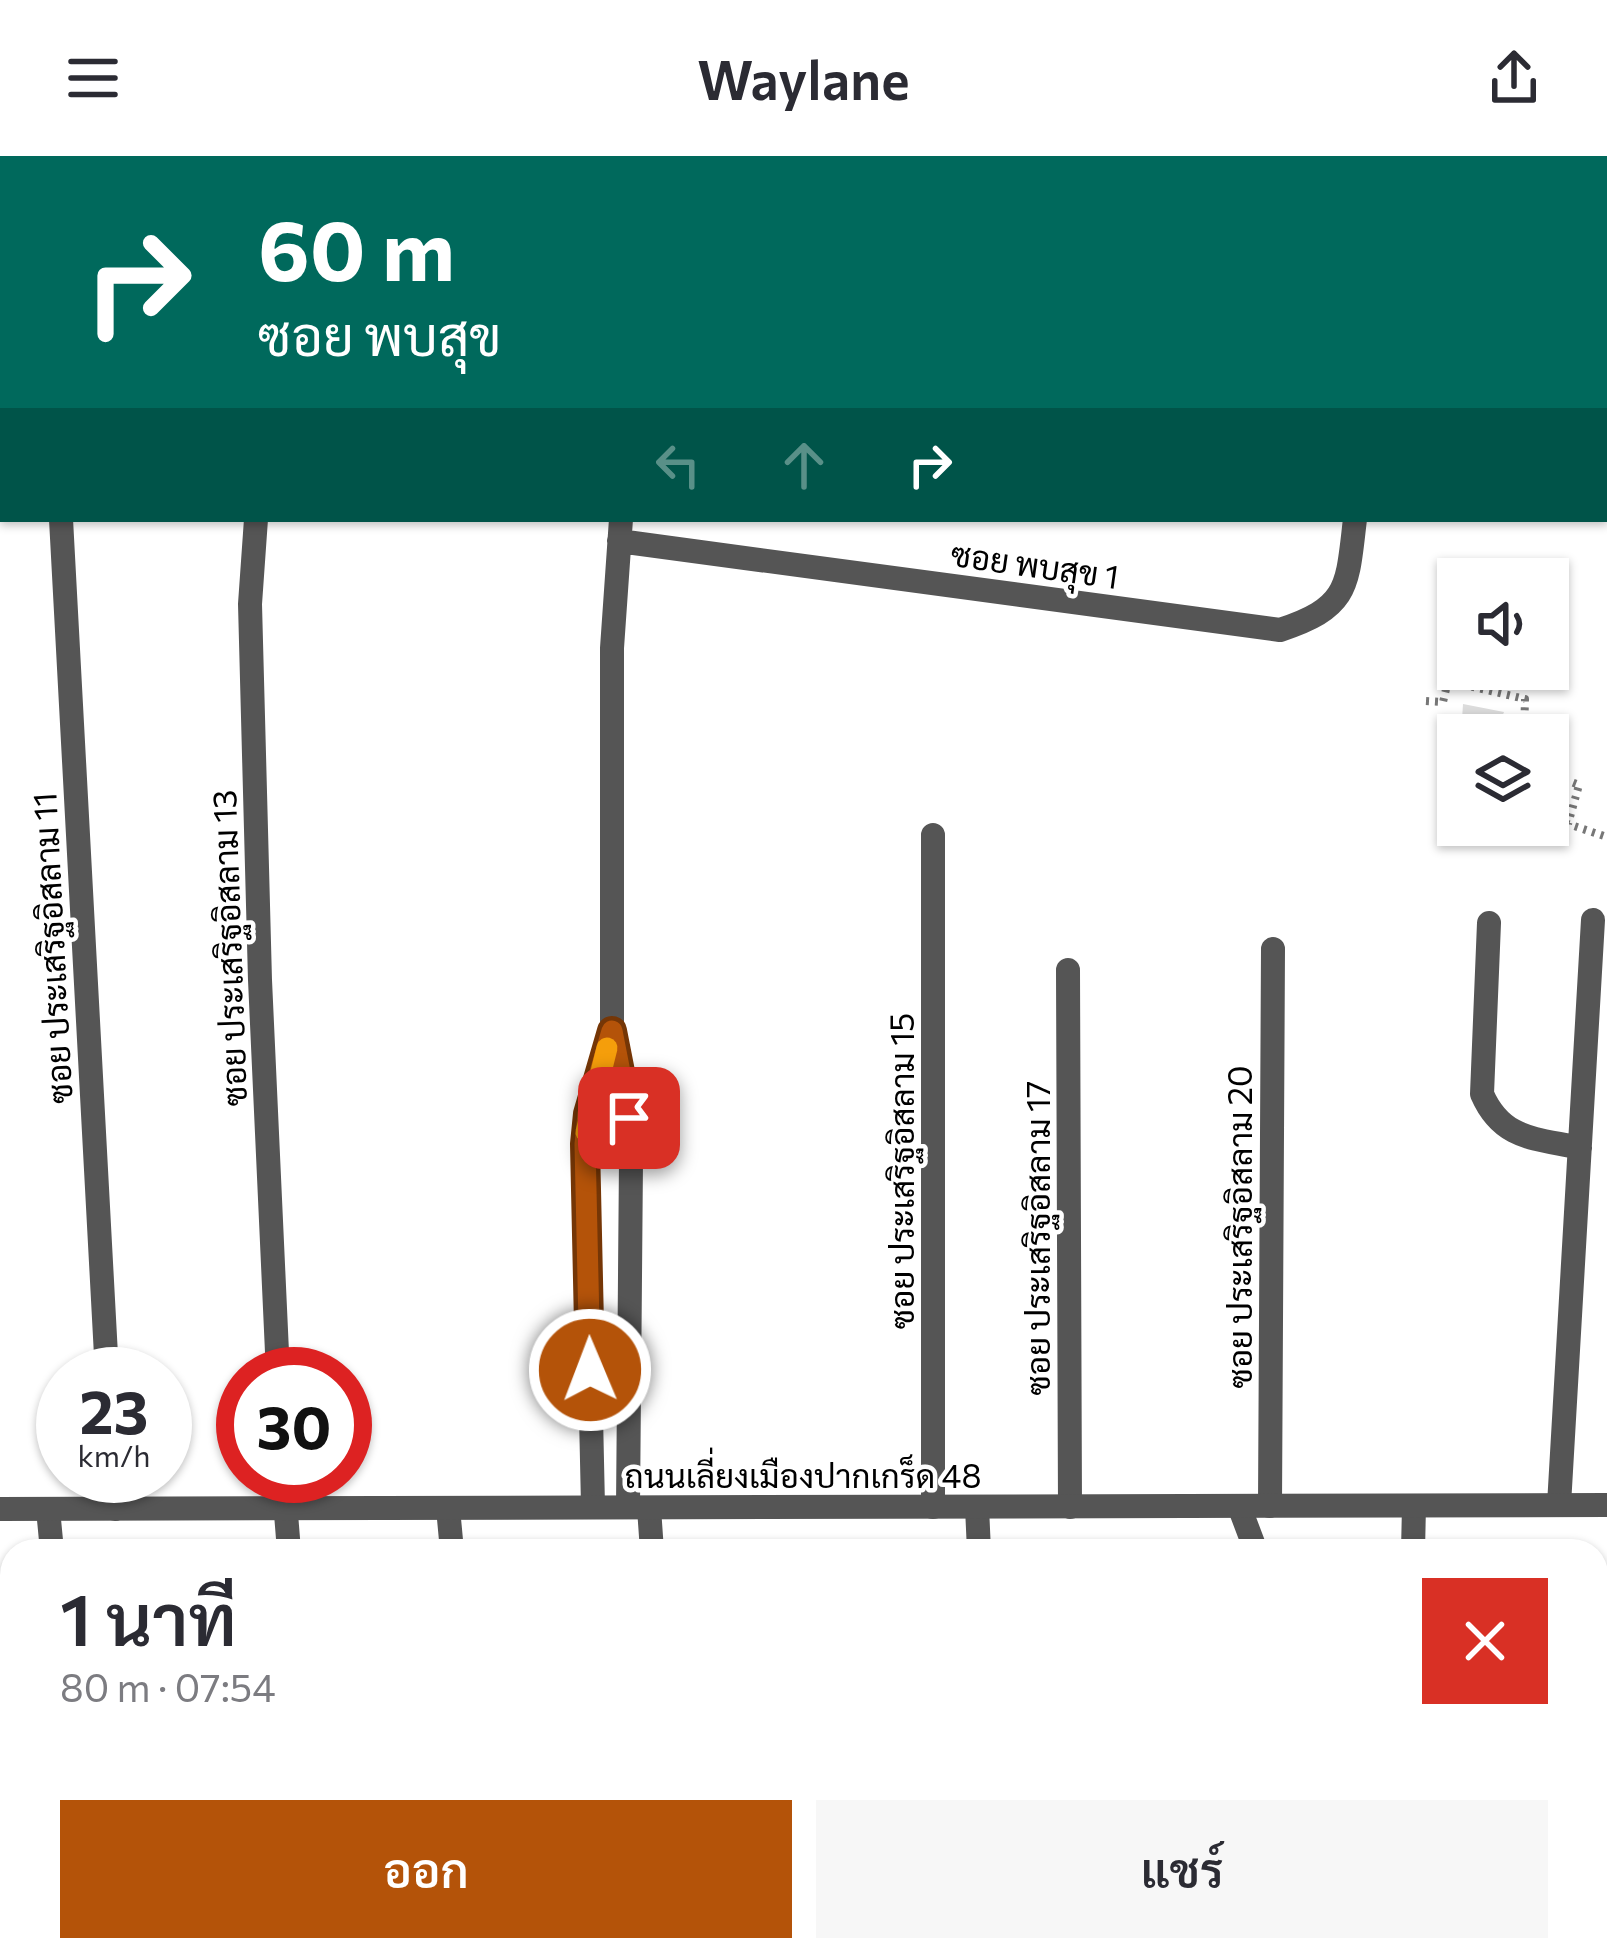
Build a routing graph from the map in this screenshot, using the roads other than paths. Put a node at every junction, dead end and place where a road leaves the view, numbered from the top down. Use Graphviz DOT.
graph roads {
  1 [pos="61,522"];
  2 [pos="256,522"];
  3 [pos="1355,522"];
  4 [pos="620,530"];
  5 [pos="933,836"];
  6 [pos="1593,920"];
  7 [pos="1489,923"];
  8 [pos="1273,949"];
  9 [pos="1068,970"];
  10 [pos="612,1031"];
  11 [pos="1580,1148"];
  12 [pos="106,1347"];
  13 [pos="277,1347"];
  14 [pos="115,1503"];
  15 [pos="284,1503"];
  16 [pos="1559,1505"];
  17 [pos="1607,1505"];
  18 [pos="592,1506"];
  19 [pos="1239,1506"];
  20 [pos="1270,1506"];
  21 [pos="1414,1506"];
  22 [pos="639,1507"];
  23 [pos="933,1507"];
  24 [pos="976,1507"];
  25 [pos="1070,1507"];
  26 [pos="284,1508"];
  27 [pos="448,1508"];
  28 [pos="0,1509"];
  29 [pos="48,1509"];
  30 [pos="115,1509"];
  31 [pos="51,1539"];
  32 [pos="288,1539"];
  33 [pos="451,1539"];
  34 [pos="648,1539"];
  35 [pos="978,1539"];
  36 [pos="1251,1539"];
  37 [pos="1413,1539"];
  1 -- 12 [label="street, ซอย ประเสริฐอิสลาม 11"];
  2 -- 13 [label="street, ซอย ประเสริฐอิสลาม 13"];
  3 -- 4 [label="street, ซอย พบสุข 1"];
  4 -- 10 [label="street"];
  5 -- 23 [label="street, ซอย ประเสริฐอิสลาม 15"];
  6 -- 11 [label="street"];
  7 -- 11 [label="street"];
  8 -- 20 [label="street, ซอย ประเสริฐอิสลาม 20"];
  9 -- 25 [label="street, ซอย ประเสริฐอิสลาม 17"];
  10 -- 18 [label="street"];
  10 -- 22 [label="street"];
  11 -- 16 [label="street"];
  14 -- 30 [label="street"];
  15 -- 26 [label="street"];
  16 -- 17 [label="street, ถนนเลี่ยงเมืองปากเกร็ด 48"];
  16 -- 21 [label="street, ถนนเลี่ยงเมืองปากเกร็ด 48"];
  18 -- 22 [label="street, ถนนเลี่ยงเมืองปากเกร็ด 48"];
  18 -- 27 [label="street, ถนนเลี่ยงเมืองปากเกร็ด 48"];
  19 -- 20 [label="street, ถนนเลี่ยงเมืองปากเกร็ด 48"];
  19 -- 25 [label="street, ถนนเลี่ยงเมืองปากเกร็ด 48"];
  19 -- 36 [label="street"];
  20 -- 21 [label="street, ถนนเลี่ยงเมืองปากเกร็ด 48"];
  21 -- 37 [label="street"];
  22 -- 23 [label="street, ถนนเลี่ยงเมืองปากเกร็ด 48"];
  22 -- 34 [label="street"];
  23 -- 24 [label="street, ถนนเลี่ยงเมืองปากเกร็ด 48"];
  24 -- 25 [label="street, ถนนเลี่ยงเมืองปากเกร็ด 48"];
  24 -- 35 [label="street"];
  26 -- 27 [label="street, ถนนเลี่ยงเมืองปากเกร็ด 48"];
  26 -- 30 [label="street, ถนนเลี่ยงเมืองปากเกร็ด 48"];
  26 -- 32 [label="street"];
  27 -- 33 [label="street"];
  28 -- 29 [label="street, ถนนเลี่ยงเมืองปากเกร็ด 48"];
  29 -- 30 [label="street, ถนนเลี่ยงเมืองปากเกร็ด 48"];
  29 -- 31 [label="street"];
}
